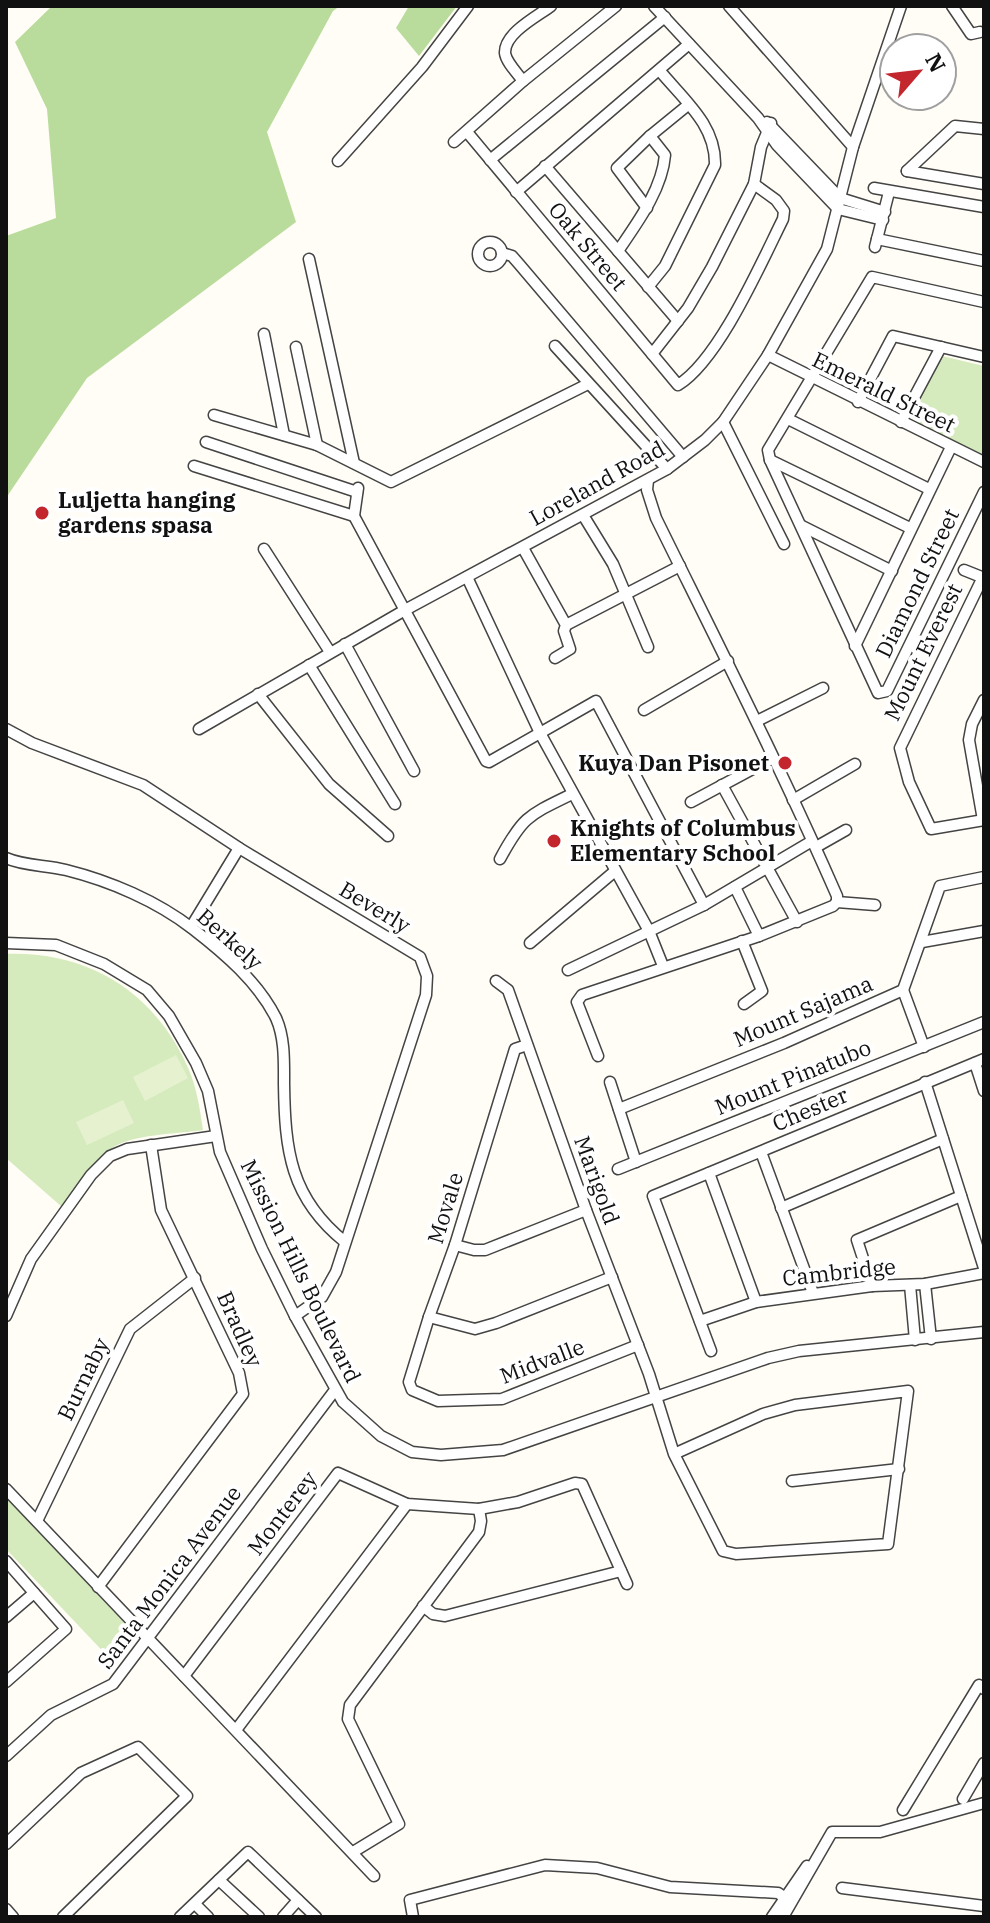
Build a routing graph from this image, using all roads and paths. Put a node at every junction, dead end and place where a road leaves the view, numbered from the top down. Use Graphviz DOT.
graph roads {
  1 [pos="468,6"];
  2 [pos="551,6"];
  3 [pos="616,6"];
  4 [pos="654,6"];
  5 [pos="729,6"];
  6 [pos="901,6"];
  7 [pos="952,6"];
  8 [pos="665,17"];
  9 [pos="980,32"];
  10 [pos="689,44"];
  11 [pos="660,71"];
  12 [pos="523,81"];
  13 [pos="688,105"];
  14 [pos="769,127"];
  15 [pos="984,129"];
  16 [pos="467,132"];
  17 [pos="650,136"];
  18 [pos="454,142"];
  19 [pos="853,147"];
  20 [pos="490,160"];
  21 [pos="338,161"];
  22 [pos="545,166"];
  23 [pos="754,184"];
  24 [pos="984,184"];
  25 [pos="874,188"];
  26 [pos="516,192"];
  27 [pos="889,192"];
  28 [pos="839,203"];
  29 [pos="984,207"];
  30 [pos="647,208"];
  31 [pos="884,216"];
  32 [pos="618,251"];
  33 [pos="502,253"];
  34 [pos="309,259"];
  35 [pos="984,261"];
  36 [pos="648,287"];
  37 [pos="984,302"];
  38 [pos="678,321"];
  39 [pos="264,334"];
  40 [pos="555,346"];
  41 [pos="296,347"];
  42 [pos="941,347"];
  43 [pos="652,354"];
  44 [pos="768,355"];
  45 [pos="984,357"];
  46 [pos="813,379"];
  47 [pos="588,384"];
  48 [pos="858,402"];
  49 [pos="214,415"];
  50 [pos="788,419"];
  51 [pos="723,422"];
  52 [pos="901,422"];
  53 [pos="284,435"];
  54 [pos="206,442"];
  55 [pos="317,445"];
  56 [pos="951,447"];
  57 [pos="683,457"];
  58 [pos="770,460"];
  59 [pos="984,462"];
  60 [pos="354,463"];
  61 [pos="194,466"];
  62 [pos="667,469"];
  63 [pos="648,480"];
  64 [pos="929,489"];
  65 [pos="984,492"];
  66 [pos="583,515"];
  67 [pos="354,516"];
  68 [pos="978,517"];
  69 [pos="802,526"];
  70 [pos="910,528"];
  71 [pos="784,544"];
  72 [pos="523,548"];
  73 [pos="264,549"];
  74 [pos="680,566"];
  75 [pos="964,570"];
  76 [pos="892,571"];
  77 [pos="467,577"];
  78 [pos="983,578"];
  79 [pos="627,595"];
  80 [pos="405,610"];
  81 [pos="566,625"];
  82 [pos="345,644"];
  83 [pos="855,646"];
  84 [pos="648,647"];
  85 [pos="330,652"];
  86 [pos="555,658"];
  87 [pos="728,661"];
  88 [pos="309,665"];
  89 [pos="823,688"];
  90 [pos="258,694"];
  91 [pos="984,700"];
  92 [pos="644,710"];
  93 [pos="757,721"];
  94 [pos="6,729"];
  95 [pos="199,729"];
  96 [pos="540,733"];
  97 [pos="773,758"];
  98 [pos="855,764"];
  99 [pos="414,771"];
  100 [pos="722,785"];
  101 [pos="572,794"];
  102 [pos="793,800"];
  103 [pos="691,802"];
  104 [pos="395,804"];
  105 [pos="984,820"];
  106 [pos="846,830"];
  107 [pos="388,836"];
  108 [pos="814,844"];
  109 [pos="239,848"];
  110 [pos="6,858"];
  111 [pos="500,859"];
  112 [pos="767,868"];
  113 [pos="615,871"];
  114 [pos="984,877"];
  115 [pos="735,887"];
  116 [pos="837,902"];
  117 [pos="704,905"];
  118 [pos="875,905"];
  119 [pos="797,922"];
  120 [pos="191,927"];
  121 [pos="649,931"];
  122 [pos="984,931"];
  123 [pos="759,936"];
  124 [pos="742,941"];
  125 [pos="922,942"];
  126 [pos="6,943"];
  127 [pos="530,943"];
  128 [pos="663,966"];
  129 [pos="568,970"];
  130 [pos="496,981"];
  131 [pos="903,990"];
  132 [pos="744,1004"];
  133 [pos="984,1022"];
  134 [pos="527,1045"];
  135 [pos="924,1047"];
  136 [pos="598,1056"];
  137 [pos="980,1061"];
  138 [pos="610,1082"];
  139 [pos="925,1082"];
  140 [pos="984,1091"];
  141 [pos="619,1109"];
  142 [pos="216,1136"];
  143 [pos="943,1139"];
  144 [pos="151,1145"];
  145 [pos="761,1152"];
  146 [pos="636,1162"];
  147 [pos="618,1169"];
  148 [pos="709,1173"];
  149 [pos="961,1196"];
  150 [pos="781,1208"];
  151 [pos="586,1210"];
  152 [pos="345,1242"];
  153 [pos="455,1245"];
  154 [pos="984,1270"];
  155 [pos="612,1277"];
  156 [pos="195,1278"];
  157 [pos="925,1284"];
  158 [pos="910,1285"];
  159 [pos="872,1286"];
  160 [pos="813,1293"];
  161 [pos="756,1302"];
  162 [pos="6,1316"];
  163 [pos="295,1316"];
  164 [pos="429,1317"];
  165 [pos="700,1321"];
  166 [pos="984,1332"];
  167 [pos="931,1339"];
  168 [pos="915,1340"];
  169 [pos="638,1345"];
  170 [pos="711,1351"];
  171 [pos="335,1390"];
  172 [pos="412,1390"];
  173 [pos="656,1398"];
  174 [pos="674,1454"];
  175 [pos="899,1469"];
  176 [pos="792,1481"];
  177 [pos="6,1489"];
  178 [pos="407,1504"];
  179 [pos="479,1509"];
  180 [pos="37,1521"];
  181 [pos="6,1561"];
  182 [pos="621,1571"];
  183 [pos="627,1584"];
  184 [pos="98,1587"];
  185 [pos="34,1593"];
  186 [pos="423,1606"];
  187 [pos="6,1617"];
  188 [pos="149,1638"];
  189 [pos="184,1676"];
  190 [pos="6,1682"];
  191 [pos="984,1689"];
  192 [pos="236,1730"];
  193 [pos="6,1756"];
  194 [pos="984,1763"];
  195 [pos="963,1799"];
  196 [pos="984,1803"];
  197 [pos="903,1810"];
  198 [pos="6,1844"];
  199 [pos="353,1852"];
  200 [pos="816,1861"];
  201 [pos="374,1876"];
  202 [pos="219,1880"];
  203 [pos="842,1888"];
  204 [pos="784,1897"];
  205 [pos="298,1900"];
  206 [pos="195,1904"];
  207 [pos="984,1906"];
  208 [pos="6,1909"];
  209 [pos="13,1917"];
  210 [pos="63,1917"];
  211 [pos="180,1917"];
  212 [pos="208,1917"];
  213 [pos="259,1917"];
  214 [pos="283,1917"];
  215 [pos="316,1917"];
  216 [pos="413,1917"];
  217 [pos="772,1917"];
  218 [pos="783,1917"];
  1 -- 21 [label="street"];
  2 -- 12 [label="street"];
  3 -- 12 [label="street"];
  4 -- 8 [label="street"];
  5 -- 19 [label="street"];
  6 -- 19 [label="street, Loreland Road"];
  7 -- 9 [label="street"];
  8 -- 10 [label="street"];
  8 -- 20 [label="street"];
  10 -- 11 [label="street"];
  10 -- 14 [label="street"];
  11 -- 13 [label="street"];
  11 -- 22 [label="street"];
  12 -- 16 [label="street"];
  13 -- 17 [label="street"];
  13 -- 36 [label="street"];
  14 -- 23 [label="street"];
  14 -- 28 [label="street"];
  15 -- 24 [label="street"];
  16 -- 18 [label="street"];
  16 -- 20 [label="street, Oak Street"];
  17 -- 30 [label="street"];
  17 -- 30 [label="street"];
  19 -- 28 [label="street, Loreland Road"];
  20 -- 26 [label="street, Oak Street"];
  22 -- 26 [label="street"];
  22 -- 32 [label="street"];
  23 -- 38 [label="street"];
  23 -- 43 [label="street, Oak Street"];
  25 -- 27 [label="street"];
  26 -- 43 [label="street, Oak Street"];
  27 -- 29 [label="street"];
  27 -- 31 [label="street"];
  28 -- 31 [label="street"];
  28 -- 44 [label="street, Loreland Road"];
  30 -- 32 [label="street"];
  31 -- 35 [label="street"];
  32 -- 36 [label="street"];
  33 -- 57 [label="street"];
  34 -- 60 [label="street"];
  36 -- 38 [label="street"];
  37 -- 46 [label="street"];
  38 -- 43 [label="street"];
  39 -- 53 [label="street"];
  40 -- 47 [label="street"];
  41 -- 55 [label="street"];
  42 -- 45 [label="street"];
  42 -- 48 [label="street"];
  42 -- 52 [label="street"];
  44 -- 46 [label="street, Emerald Street"];
  44 -- 51 [label="street, Loreland Road"];
  46 -- 48 [label="street, Emerald Street"];
  46 -- 50 [label="street"];
  47 -- 60 [label="street"];
  47 -- 62 [label="street"];
  48 -- 52 [label="street, Emerald Street"];
  49 -- 53 [label="street"];
  50 -- 58 [label="street"];
  50 -- 64 [label="street"];
  51 -- 57 [label="street, Loreland Road"];
  51 -- 71 [label="street"];
  52 -- 56 [label="street, Emerald Street"];
  53 -- 55 [label="street"];
  54 -- 67 [label="street"];
  55 -- 60 [label="street"];
  56 -- 59 [label="street, Emerald Street"];
  56 -- 64 [label="street"];
  57 -- 62 [label="street, Loreland Road"];
  58 -- 69 [label="street"];
  58 -- 70 [label="street"];
  61 -- 67 [label="street"];
  62 -- 63 [label="street, Loreland Road"];
  63 -- 66 [label="street, Loreland Road"];
  63 -- 74 [label="street"];
  64 -- 70 [label="street"];
  65 -- 68 [label="street, Diamond Street"];
  66 -- 72 [label="street, Loreland Road"];
  66 -- 79 [label="street"];
  67 -- 80 [label="street"];
  68 -- 83 [label="street, Diamond Street"];
  69 -- 76 [label="street"];
  69 -- 83 [label="street"];
  70 -- 76 [label="street"];
  72 -- 77 [label="street, Loreland Road"];
  72 -- 81 [label="street"];
  73 -- 85 [label="street"];
  74 -- 79 [label="street"];
  74 -- 87 [label="street"];
  75 -- 78 [label="street"];
  76 -- 83 [label="street"];
  77 -- 80 [label="street, Loreland Road"];
  77 -- 96 [label="street"];
  78 -- 105 [label="street, Mount Everest"];
  79 -- 81 [label="street"];
  79 -- 84 [label="street"];
  80 -- 82 [label="street, Loreland Road"];
  80 -- 96 [label="street"];
  81 -- 86 [label="street"];
  82 -- 85 [label="street, Loreland Road"];
  82 -- 99 [label="street"];
  85 -- 88 [label="street, Loreland Road"];
  87 -- 92 [label="street"];
  87 -- 93 [label="street"];
  88 -- 90 [label="street, Loreland Road"];
  88 -- 104 [label="street"];
  89 -- 93 [label="street"];
  90 -- 95 [label="street, Loreland Road"];
  90 -- 107 [label="street"];
  91 -- 105 [label="street"];
  93 -- 97 [label="street"];
  94 -- 109 [label="street, Beverly"];
  96 -- 101 [label="street"];
  96 -- 117 [label="street"];
  97 -- 100 [label="street"];
  97 -- 102 [label="street"];
  98 -- 102 [label="street"];
  100 -- 103 [label="street"];
  100 -- 112 [label="street"];
  101 -- 111 [label="street"];
  101 -- 113 [label="street"];
  102 -- 108 [label="street"];
  106 -- 108 [label="street"];
  108 -- 112 [label="street"];
  108 -- 116 [label="street"];
  109 -- 120 [label="street"];
  109 -- 152 [label="street, Beverly"];
  110 -- 120 [label="street, Berkely"];
  112 -- 115 [label="street"];
  112 -- 119 [label="street"];
  113 -- 121 [label="street"];
  113 -- 127 [label="street"];
  114 -- 125 [label="street, Mount Sajama"];
  115 -- 117 [label="street"];
  115 -- 123 [label="street"];
  116 -- 118 [label="street"];
  116 -- 119 [label="street"];
  117 -- 121 [label="street"];
  119 -- 123 [label="street"];
  120 -- 152 [label="street, Berkely"];
  121 -- 128 [label="street"];
  121 -- 129 [label="street"];
  122 -- 125 [label="street"];
  123 -- 124 [label="street"];
  124 -- 128 [label="street"];
  124 -- 132 [label="street"];
  125 -- 131 [label="street, Mount Sajama"];
  126 -- 142 [label="street, Mission Hills Boulevard"];
  128 -- 136 [label="street"];
  130 -- 134 [label="street, Marigold"];
  131 -- 135 [label="street"];
  131 -- 141 [label="street, Mount Sajama"];
  133 -- 135 [label="street, Mount Pinatubo"];
  134 -- 151 [label="street, Marigold"];
  134 -- 153 [label="street, Movale"];
  135 -- 146 [label="street, Mount Pinatubo"];
  137 -- 139 [label="street, Chester"];
  137 -- 140 [label="street"];
  138 -- 141 [label="street"];
  139 -- 143 [label="street"];
  139 -- 145 [label="street, Chester"];
  141 -- 146 [label="street"];
  142 -- 144 [label="street"];
  142 -- 163 [label="street, Mission Hills Boulevard"];
  143 -- 149 [label="street"];
  143 -- 150 [label="street"];
  144 -- 156 [label="street, Bradley"];
  144 -- 162 [label="street"];
  145 -- 148 [label="street, Chester"];
  145 -- 150 [label="street"];
  146 -- 147 [label="street, Mount Pinatubo"];
  148 -- 161 [label="street"];
  148 -- 165 [label="street, Chester"];
  149 -- 154 [label="street"];
  149 -- 159 [label="street"];
  150 -- 160 [label="street"];
  151 -- 153 [label="street"];
  151 -- 155 [label="street, Marigold"];
  152 -- 163 [label="street, Beverly"];
  153 -- 164 [label="street, Movale"];
  154 -- 157 [label="street, Cambridge"];
  155 -- 164 [label="street"];
  155 -- 169 [label="street, Marigold"];
  156 -- 180 [label="street, Burnaby"];
  156 -- 184 [label="street, Bradley"];
  157 -- 158 [label="street, Cambridge"];
  157 -- 167 [label="street"];
  158 -- 159 [label="street, Cambridge"];
  158 -- 168 [label="street"];
  159 -- 160 [label="street, Cambridge"];
  160 -- 161 [label="street, Cambridge"];
  161 -- 165 [label="street, Cambridge"];
  163 -- 171 [label="street, Mission Hills Boulevard"];
  164 -- 172 [label="street, Movale"];
  165 -- 170 [label="street"];
  166 -- 167 [label="street, Mission Hills Boulevard"];
  167 -- 168 [label="street, Mission Hills Boulevard"];
  168 -- 173 [label="street, Mission Hills Boulevard"];
  169 -- 172 [label="street, Midvalle"];
  169 -- 173 [label="street, Marigold"];
  171 -- 173 [label="street, Mission Hills Boulevard"];
  171 -- 188 [label="street, Santa Monica Avenue"];
  173 -- 174 [label="street, Marigold"];
  174 -- 175 [label="street"];
  174 -- 175 [label="street, Marigold"];
  175 -- 176 [label="street"];
  177 -- 180 [label="street"];
  178 -- 179 [label="street, Monterey"];
  178 -- 189 [label="street, Monterey"];
  178 -- 192 [label="street"];
  179 -- 182 [label="street, Monterey"];
  179 -- 186 [label="street"];
  180 -- 184 [label="street"];
  181 -- 185 [label="street"];
  182 -- 183 [label="street, Monterey"];
  182 -- 186 [label="street"];
  184 -- 188 [label="street"];
  185 -- 187 [label="street"];
  185 -- 190 [label="street"];
  186 -- 199 [label="street"];
  188 -- 189 [label="street"];
  188 -- 193 [label="street, Santa Monica Avenue"];
  189 -- 192 [label="street"];
  191 -- 197 [label="street"];
  192 -- 199 [label="street"];
  194 -- 195 [label="street"];
  196 -- 200 [label="street"];
  198 -- 210 [label="street"];
  199 -- 201 [label="street"];
  200 -- 204 [label="street"];
  200 -- 218 [label="street"];
  202 -- 205 [label="street"];
  202 -- 206 [label="street"];
  202 -- 213 [label="street"];
  203 -- 207 [label="street"];
  204 -- 216 [label="street"];
  204 -- 217 [label="street"];
  205 -- 214 [label="street"];
  205 -- 215 [label="street"];
  206 -- 211 [label="street"];
  206 -- 212 [label="street"];
  208 -- 209 [label="street"];
}
